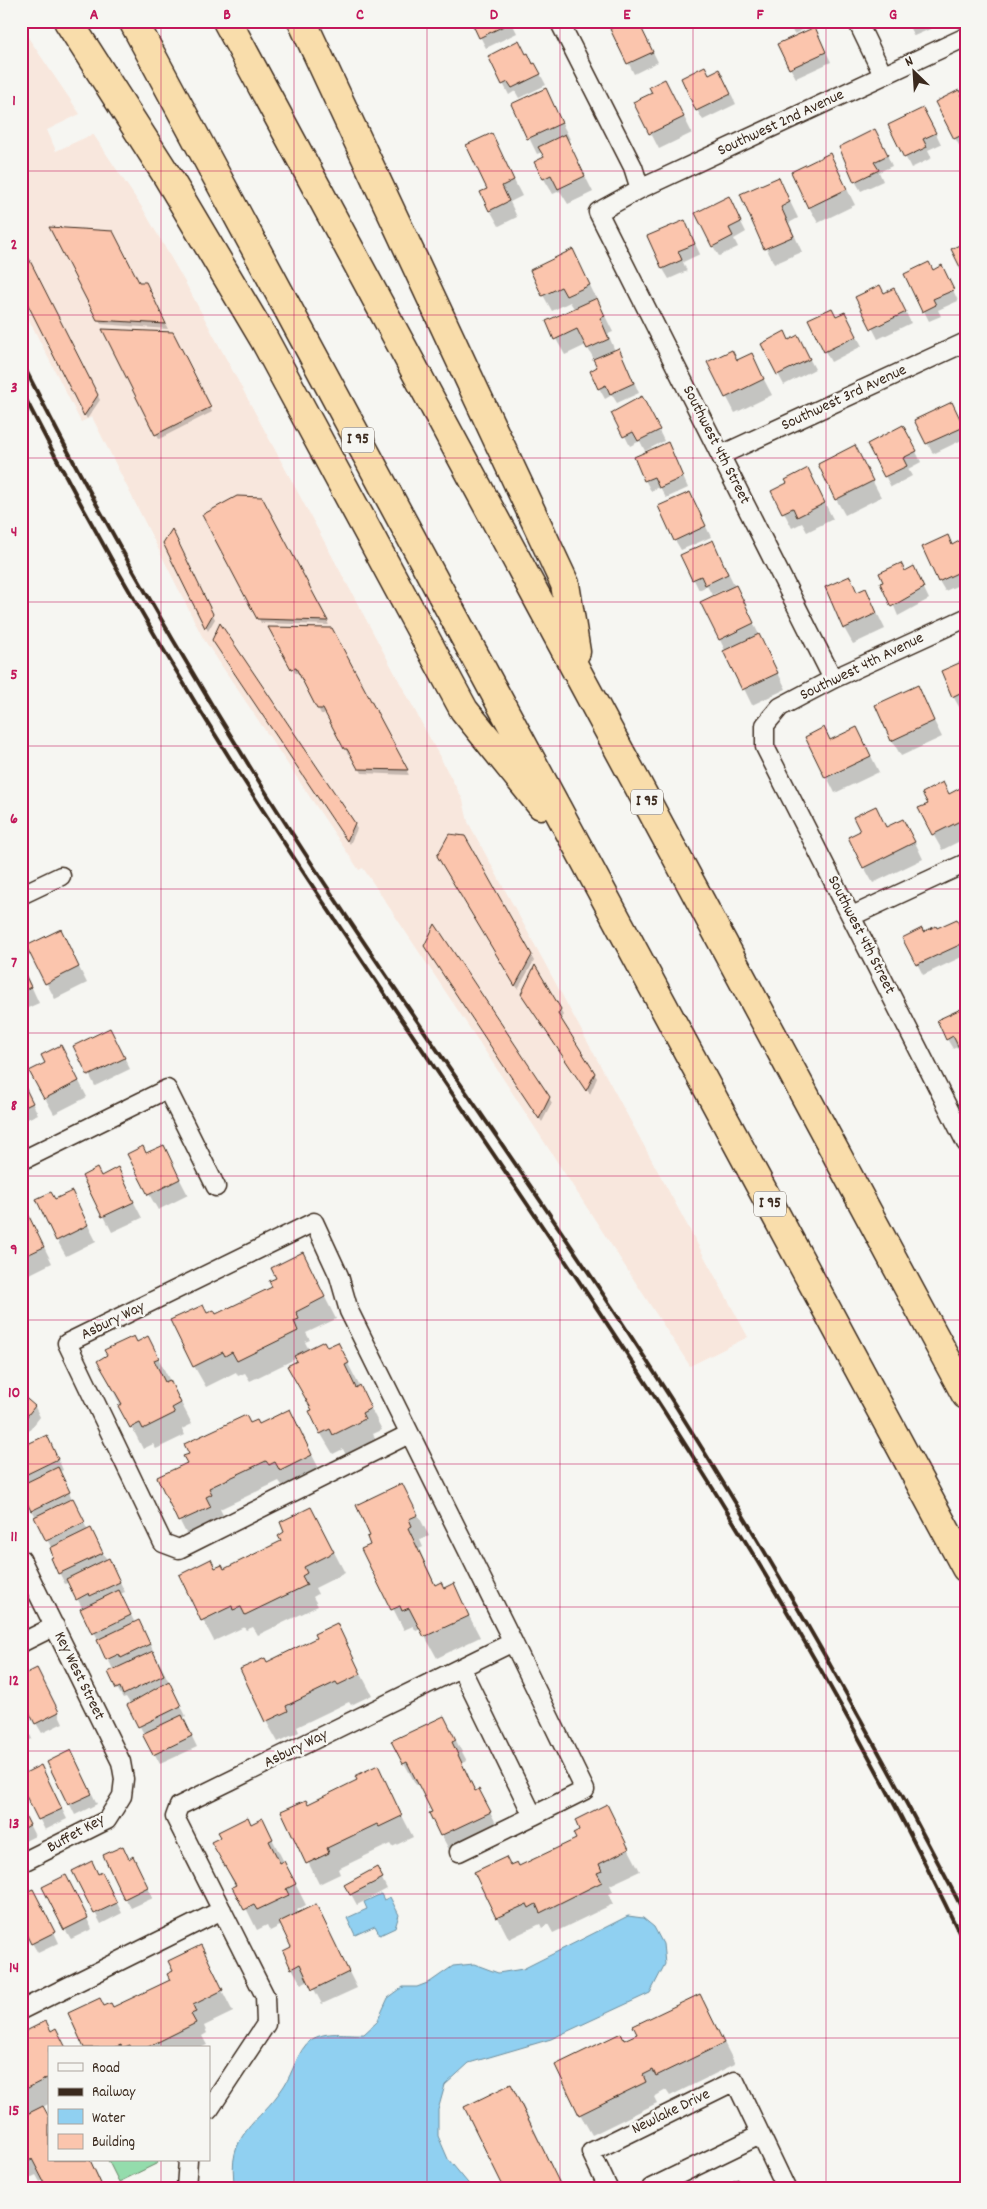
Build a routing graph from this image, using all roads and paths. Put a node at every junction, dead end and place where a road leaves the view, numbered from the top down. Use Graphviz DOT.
graph roads {
  1 [pos="68,21"];
  2 [pos="133,21"];
  3 [pos="227,21"];
  4 [pos="302,21"];
  5 [pos="559,21"];
  6 [pos="857,21"];
  7 [pos="966,37"];
  8 [pos="883,75"];
  9 [pos="640,189"];
  10 [pos="598,212"];
  11 [pos="966,342"];
  12 [pos="721,454"];
  13 [pos="966,618"];
  14 [pos="580,676"];
  15 [pos="833,679"];
  16 [pos="765,725"];
  17 [pos="584,859"];
  18 [pos="966,864"];
  19 [pos="60,876"];
  20 [pos="21,895"];
  21 [pos="852,916"];
  22 [pos="959,1111"];
  23 [pos="966,1143"];
  24 [pos="21,1161"];
  25 [pos="216,1187"];
  26 [pos="966,1395"];
  27 [pos="409,1434"];
  28 [pos="21,1559"];
  29 [pos="961,1559"];
  30 [pos="966,1583"];
  31 [pos="54,1626"];
  32 [pos="512,1642"];
  33 [pos="21,1643"];
  34 [pos="461,1668"];
  35 [pos="122,1796"];
  36 [pos="533,1816"];
  37 [pos="459,1852"];
  38 [pos="21,1863"];
  39 [pos="222,1910"];
  40 [pos="21,2010"];
  41 [pos="210,2108"];
  42 [pos="760,2135"];
  43 [pos="188,2162"];
  44 [pos="186,2188"];
  45 [pos="608,2188"];
  46 [pos="651,2188"];
  47 [pos="786,2188"];
  1 -- 17 [label="highway"];
  2 -- 17 [label="highway, I 95"];
  3 -- 14 [label="highway, I 95"];
  4 -- 14 [label="highway"];
  5 -- 9 [label="street"];
  6 -- 8 [label="street"];
  7 -- 8 [label="street, Southwest 2nd Avenue"];
  8 -- 9 [label="street, Southwest 2nd Avenue"];
  9 -- 10 [label="street, Southwest 2nd Avenue"];
  10 -- 12 [label="street, Southwest 4th Street"];
  11 -- 12 [label="street, Southwest 3rd Avenue"];
  12 -- 15 [label="street, Southwest 4th Street"];
  13 -- 15 [label="street, Southwest 4th Avenue"];
  14 -- 26 [label="highway, I 95"];
  15 -- 16 [label="street, Southwest 4th Avenue"];
  16 -- 21 [label="street, Southwest 4th Street"];
  17 -- 29 [label="highway, I 95"];
  18 -- 21 [label="street"];
  19 -- 20 [label="street"];
  21 -- 22 [label="street, Southwest 4th Street"];
  22 -- 23 [label="street, Southwest 4th Street"];
  24 -- 25 [label="street"];
  27 -- 27 [label="street, Asbury Way"];
  27 -- 32 [label="street, Asbury Way"];
  28 -- 31 [label="street, Key West Street"];
  29 -- 30 [label="highway"];
  31 -- 33 [label="street"];
  31 -- 35 [label="street, Key West Street"];
  32 -- 34 [label="street, Asbury Way"];
  32 -- 36 [label="street"];
  34 -- 36 [label="street"];
  34 -- 39 [label="street, Asbury Way"];
  35 -- 38 [label="street, Buffet Key"];
  36 -- 37 [label="street"];
  39 -- 40 [label="street"];
  39 -- 41 [label="street, Asbury Way"];
  42 -- 45 [label="street, Newlake Drive"];
  42 -- 46 [label="street"];
  42 -- 47 [label="street, Newlake Drive"];
  43 -- 44 [label="street"];
}
